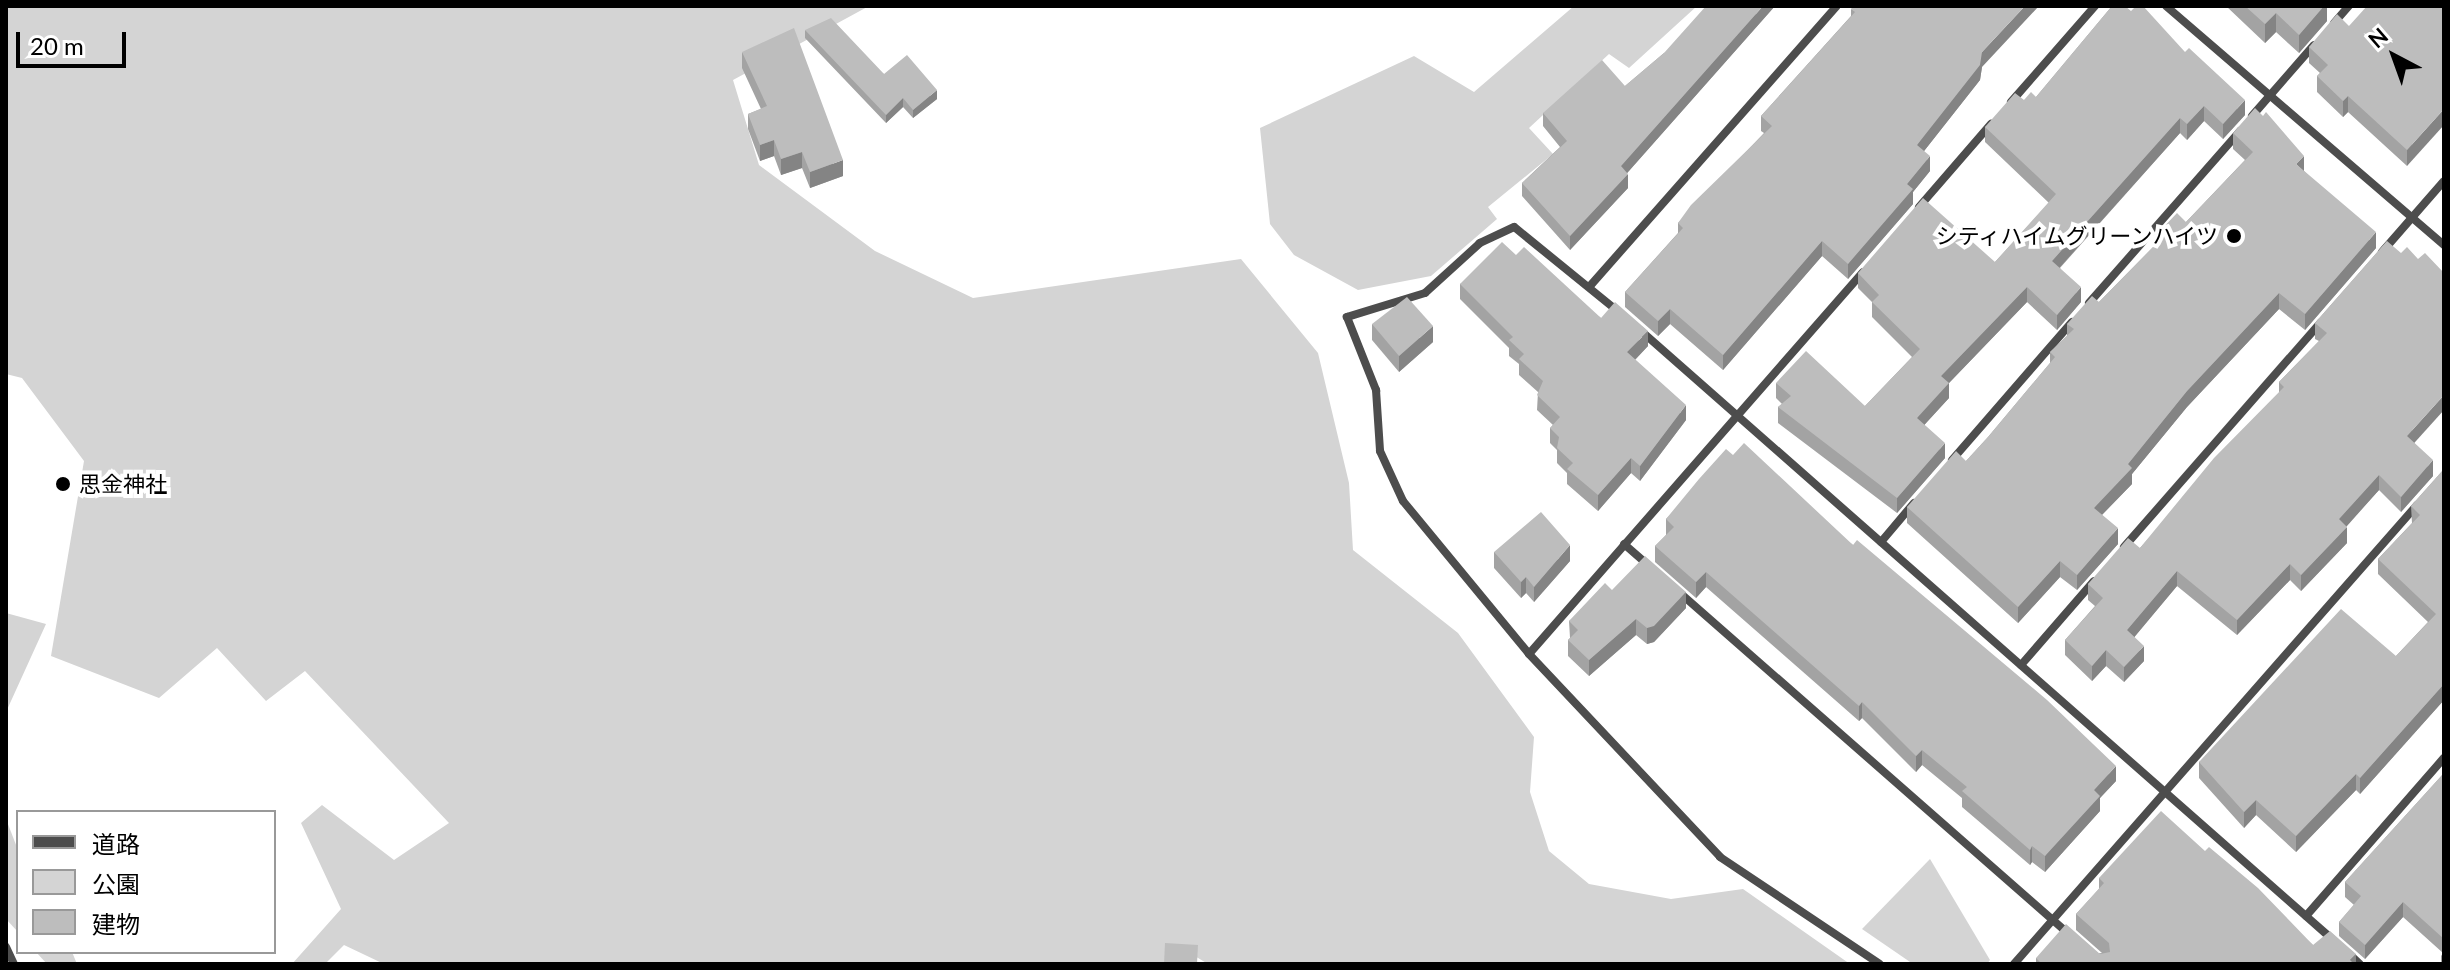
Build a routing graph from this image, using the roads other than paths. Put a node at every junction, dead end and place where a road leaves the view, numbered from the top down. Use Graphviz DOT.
graph roads {
  1 [pos="1837,6"];
  2 [pos="2095,6"];
  3 [pos="2166,6"];
  4 [pos="2349,6"];
  5 [pos="2329,28"];
  6 [pos="2319,40"];
  7 [pos="2271,95"];
  8 [pos="2444,181"];
  9 [pos="1916,211"];
  10 [pos="2412,217"];
  11 [pos="2444,245"];
  12 [pos="1874,259"];
  13 [pos="2371,265"];
  14 [pos="1590,286"];
  15 [pos="2086,307"];
  16 [pos="2330,312"];
  17 [pos="1624,316"];
  18 [pos="2076,319"];
  19 [pos="1635,326"];
  20 [pos="1737,415"];
  21 [pos="1942,471"];
  22 [pos="1922,495"];
  23 [pos="2423,498"];
  24 [pos="1881,542"];
  25 [pos="1624,544"];
  26 [pos="2114,559"];
  27 [pos="2103,571"];
  28 [pos="1660,576"];
  29 [pos="1672,586"];
  30 [pos="1529,654"];
  31 [pos="2021,665"];
  32 [pos="2444,758"];
  33 [pos="2165,792"];
  34 [pos="2306,916"];
  35 [pos="2053,920"];
  36 [pos="2083,946"];
  37 [pos="6,947"];
  38 [pos="14,964"];
  39 [pos="1880,964"];
  40 [pos="2014,964"];
  41 [pos="2360,964"];
  1 -- 14 [label="street"];
  2 -- 9 [label="street"];
  3 -- 7 [label="street"];
  4 -- 5 [label="street"];
  6 -- 7 [label="street"];
  7 -- 10 [label="street"];
  7 -- 15 [label="street"];
  8 -- 10 [label="street"];
  10 -- 11 [label="street"];
  10 -- 13 [label="street"];
  12 -- 20 [label="street"];
  14 -- 17 [label="street"];
  14 -- 30 [label="street"];
  16 -- 26 [label="street"];
  18 -- 21 [label="street"];
  19 -- 20 [label="street"];
  20 -- 24 [label="street"];
  20 -- 25 [label="street"];
  22 -- 24 [label="street"];
  23 -- 33 [label="street"];
  24 -- 31 [label="street"];
  25 -- 28 [label="street"];
  25 -- 30 [label="street"];
  27 -- 31 [label="street"];
  29 -- 35 [label="street"];
  30 -- 39 [label="street"];
  31 -- 33 [label="street"];
  32 -- 34 [label="street"];
  33 -- 34 [label="street"];
  33 -- 35 [label="street"];
  34 -- 41 [label="street"];
  35 -- 36 [label="street"];
  35 -- 40 [label="street"];
  37 -- 38 [label="street"];
}
